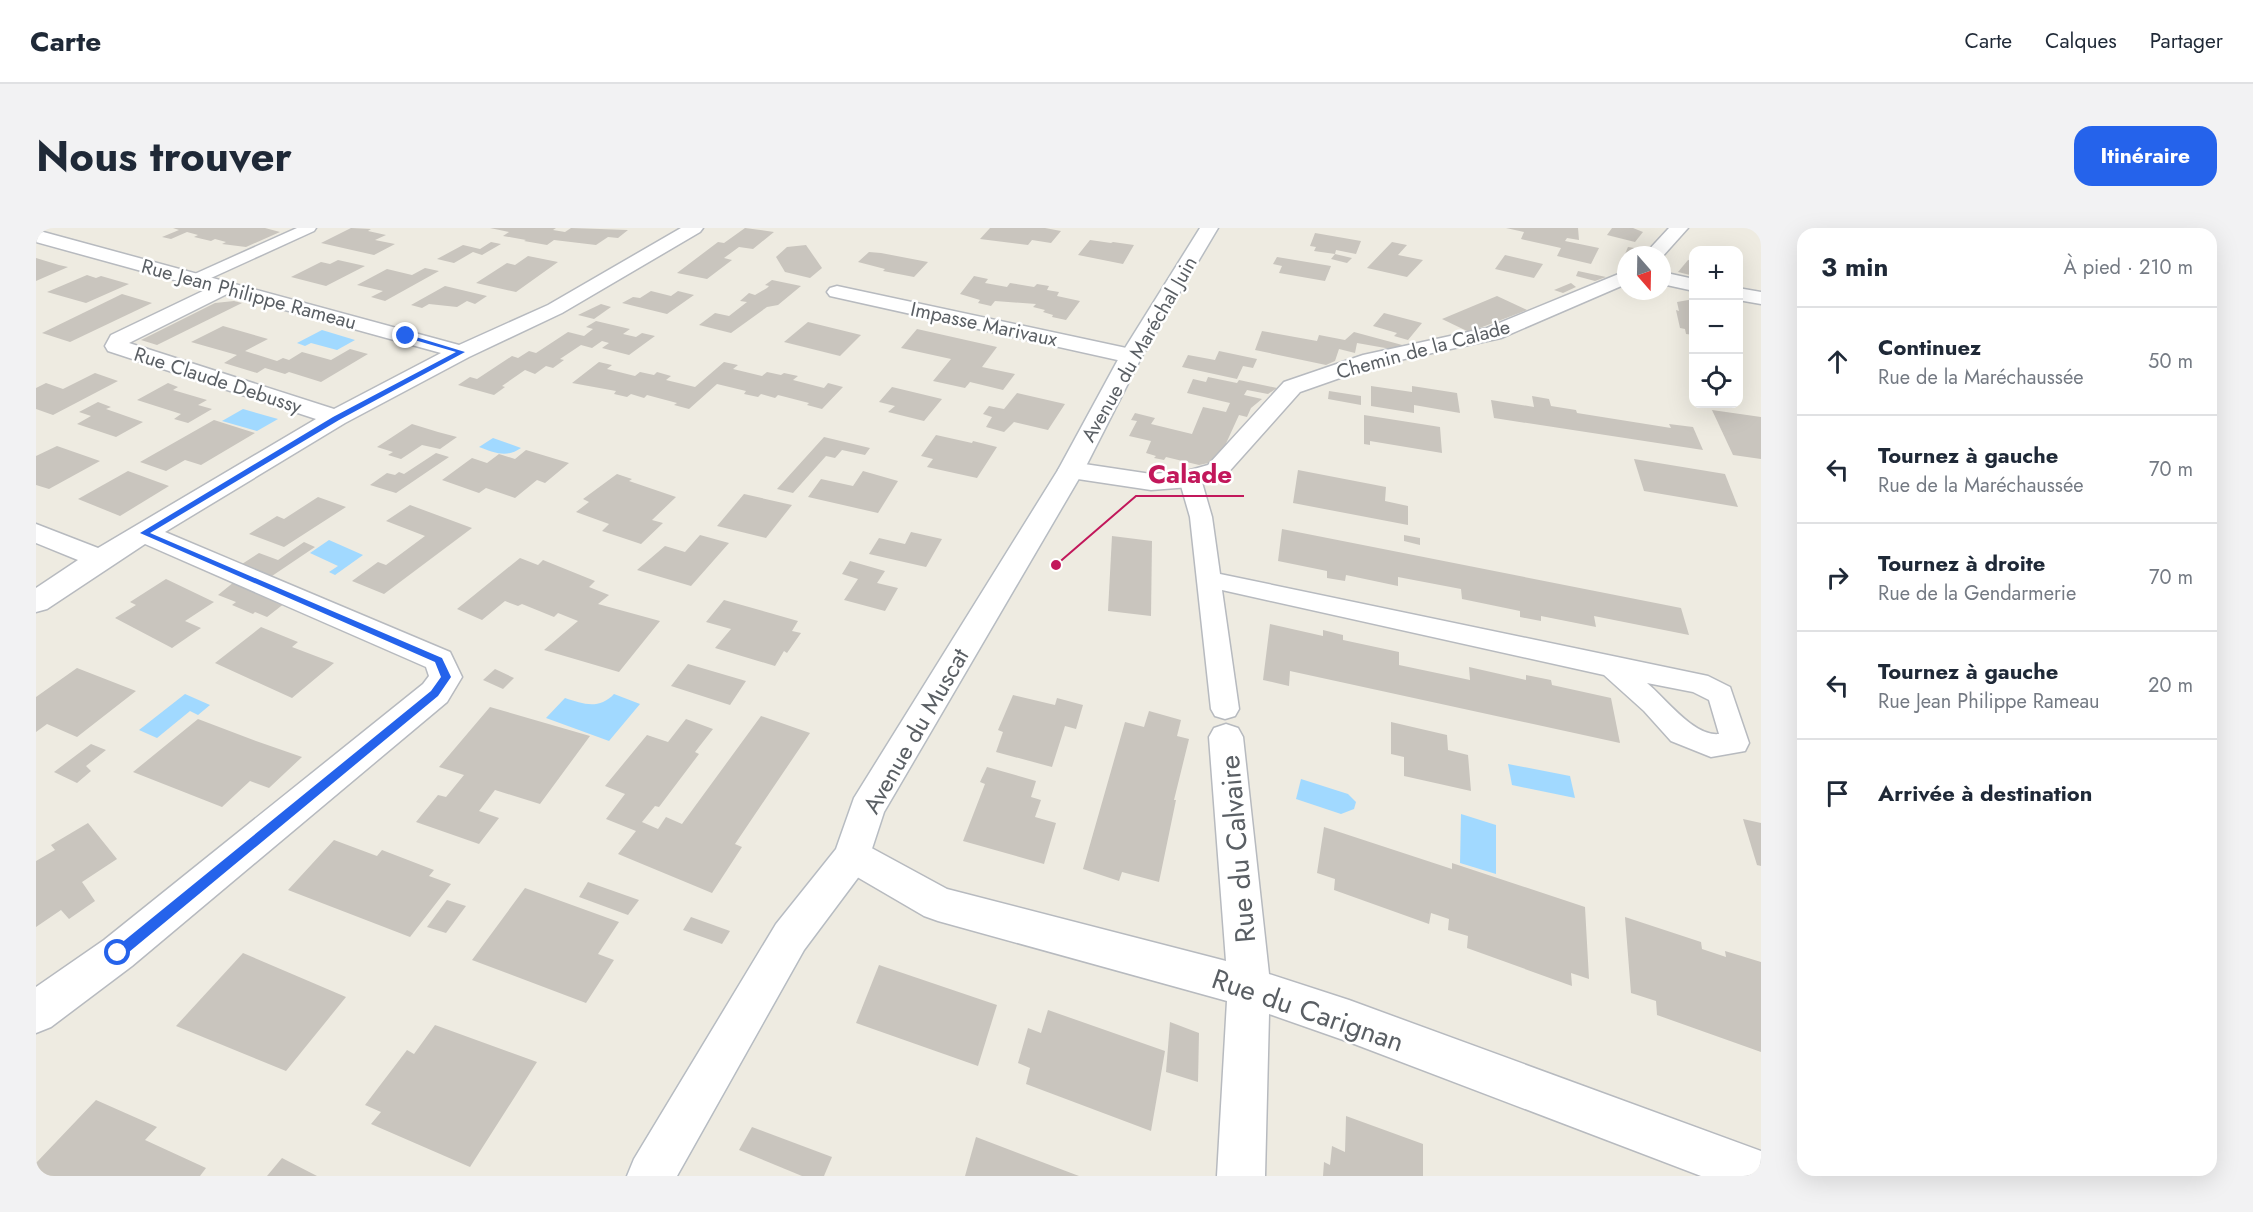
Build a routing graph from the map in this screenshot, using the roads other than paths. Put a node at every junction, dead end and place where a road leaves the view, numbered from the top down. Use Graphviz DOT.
graph roads {
  1 [pos="309,228"];
  2 [pos="694,228"];
  3 [pos="1209,228"];
  4 [pos="1679,228"];
  5 [pos="36,236"];
  6 [pos="1662,246"];
  7 [pos="194,280"];
  8 [pos="1671,280"];
  9 [pos="1617,281"];
  10 [pos="1689,284"];
  11 [pos="224,288"];
  12 [pos="837,292"];
  13 [pos="1743,295"];
  14 [pos="1761,298"];
  15 [pos="461,352"];
  16 [pos="1131,356"];
  17 [pos="336,418"];
  18 [pos="1071,470"];
  19 [pos="1190,479"];
  20 [pos="36,533"];
  21 [pos="144,533"];
  22 [pos="100,559"];
  23 [pos="1209,579"];
  24 [pos="36,602"];
  25 [pos="1612,667"];
  26 [pos="1226,723"];
  27 [pos="853,856"];
  28 [pos="1249,987"];
  29 [pos="36,1012"];
  30 [pos="1761,1175"];
  31 [pos="651,1176"];
  32 [pos="1241,1176"];
  1 -- 7 [label="lane"];
  2 -- 15 [label="street"];
  3 -- 16 [label="street, Avenue du Maréchal Juin"];
  4 -- 6 [label="street"];
  5 -- 7 [label="street, Rue Jean Philippe Rameau"];
  7 -- 11 [label="street, Rue Jean Philippe Rameau"];
  8 -- 10 [label="street"];
  9 -- 19 [label="street, Chemin de la Calade"];
  11 -- 15 [label="street, Rue Jean Philippe Rameau"];
  11 -- 17 [label="street, Rue Claude Debussy"];
  12 -- 16 [label="street, Impasse Marivaux"];
  13 -- 14 [label="street"];
  15 -- 17 [label="street"];
  16 -- 18 [label="street, Avenue du Maréchal Juin"];
  17 -- 21 [label="street"];
  18 -- 19 [label="street, Chemin de la Calade"];
  18 -- 27 [label="street, Avenue du Muscat"];
  19 -- 23 [label="lane"];
  20 -- 22 [label="street"];
  21 -- 22 [label="street"];
  21 -- 29 [label="street"];
  22 -- 24 [label="street"];
  23 -- 25 [label="lane"];
  23 -- 26 [label="lane"];
  26 -- 28 [label="street, Rue du Calvaire"];
  27 -- 28 [label="street, Rue du Carignan"];
  27 -- 31 [label="street, Avenue du Muscat"];
  28 -- 30 [label="street, Rue du Carignan"];
  28 -- 32 [label="street, Rue du Calvaire"];
}
